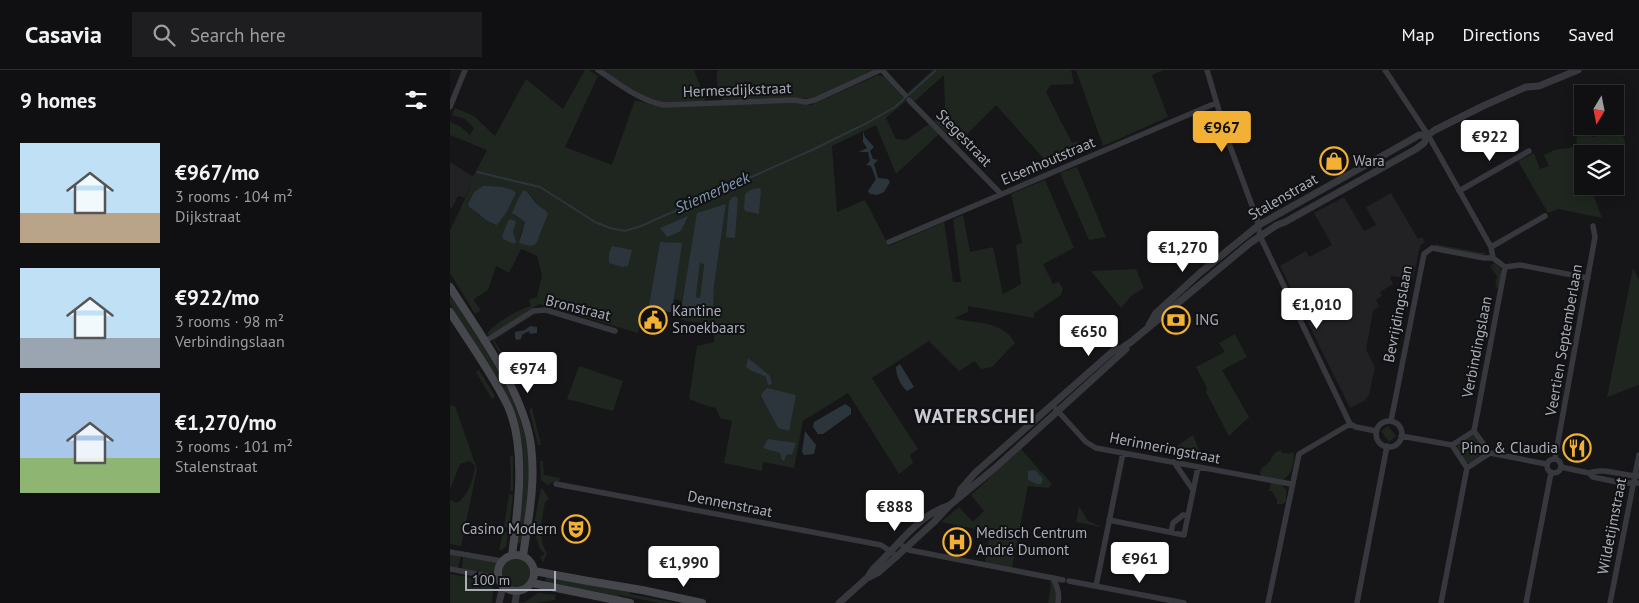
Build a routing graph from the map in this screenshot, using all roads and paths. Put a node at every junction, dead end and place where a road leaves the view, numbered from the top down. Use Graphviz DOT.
graph roads {
  1 [pos="465,70"];
  2 [pos="598,70"];
  3 [pos="881,70"];
  4 [pos="1207,70"];
  5 [pos="1385,70"];
  6 [pos="1578,70"];
  7 [pos="1216,103"];
  8 [pos="450,107"];
  9 [pos="1428,135"];
  10 [pos="1411,140"];
  11 [pos="1416,148"];
  12 [pos="1530,151"];
  13 [pos="1459,191"];
  14 [pos="1001,194"];
  15 [pos="1280,213"];
  16 [pos="1545,216"];
  17 [pos="1285,222"];
  18 [pos="1259,225"];
  19 [pos="1593,226"];
  20 [pos="1260,236"];
  21 [pos="889,242"];
  22 [pos="1491,247"];
  23 [pos="1493,258"];
  24 [pos="1505,267"];
  25 [pos="1201,272"];
  26 [pos="1207,278"];
  27 [pos="1588,278"];
  28 [pos="450,287"];
  29 [pos="450,312"];
  30 [pos="1148,328"];
  31 [pos="615,330"];
  32 [pos="484,342"];
  33 [pos="1131,342"];
  34 [pos="1076,383"];
  35 [pos="1082,389"];
  36 [pos="1052,405"];
  37 [pos="1058,411"];
  38 [pos="1390,421"];
  39 [pos="1350,424"];
  40 [pos="1376,431"];
  41 [pos="1474,431"];
  42 [pos="1402,436"];
  43 [pos="1387,446"];
  44 [pos="1452,446"];
  45 [pos="1122,453"];
  46 [pos="1490,453"];
  47 [pos="1639,454"];
  48 [pos="1554,458"];
  49 [pos="1174,462"];
  50 [pos="1546,464"];
  51 [pos="1198,467"];
  52 [pos="1561,467"];
  53 [pos="1467,468"];
  54 [pos="1551,473"];
  55 [pos="1589,473"];
  56 [pos="1637,476"];
  57 [pos="556,484"];
  58 [pos="1291,484"];
  59 [pos="1636,484"];
  60 [pos="1193,490"];
  61 [pos="957,499"];
  62 [pos="1188,516"];
  63 [pos="1108,520"];
  64 [pos="1171,532"];
  65 [pos="902,546"];
  66 [pos="450,552"];
  67 [pos="894,554"];
  68 [pos="512,555"];
  69 [pos="524,556"];
  70 [pos="502,561"];
  71 [pos="450,569"];
  72 [pos="534,570"];
  73 [pos="498,578"];
  74 [pos="1053,578"];
  75 [pos="532,583"];
  76 [pos="503,586"];
  77 [pos="1096,586"];
  78 [pos="518,592"];
  79 [pos="499,603"];
  80 [pos="515,603"];
  81 [pos="630,603"];
  82 [pos="702,603"];
  83 [pos="839,603"];
  84 [pos="1058,603"];
  85 [pos="1184,603"];
  86 [pos="1268,603"];
  87 [pos="1356,603"];
  88 [pos="1441,603"];
  89 [pos="1526,603"];
  90 [pos="1610,603"];
  1 -- 8 [label="street"];
  2 -- 3 [label="street, Hermesdijkstraat"];
  3 -- 14 [label="street, Stegestraat"];
  4 -- 7 [label="street"];
  5 -- 9 [label="street"];
  6 -- 9 [label="street, Stalenstraat"];
  7 -- 14 [label="street, Elsenhoutstraat"];
  7 -- 18 [label="street"];
  9 -- 10 [label="street, Stalenstraat"];
  9 -- 11 [label="street, Stalenstraat"];
  9 -- 13 [label="street"];
  10 -- 11 [label="street"];
  10 -- 15 [label="street, Stalenstraat"];
  11 -- 17 [label="street, Stalenstraat"];
  12 -- 13 [label="street"];
  13 -- 22 [label="street"];
  14 -- 21 [label="street, Elsenhoutstraat"];
  15 -- 17 [label="street"];
  15 -- 18 [label="street, Stalenstraat"];
  16 -- 22 [label="street"];
  17 -- 20 [label="street, Stalenstraat"];
  18 -- 20 [label="street"];
  18 -- 25 [label="street, Stalenstraat"];
  19 -- 27 [label="street, Veertien Septemberlaan"];
  20 -- 26 [label="street, Stalenstraat"];
  20 -- 39 [label="street"];
  22 -- 23 [label="street"];
  23 -- 24 [label="street"];
  23 -- 38 [label="street, Bevrijdingslaan"];
  24 -- 27 [label="street"];
  24 -- 41 [label="street, Verbindingslaan"];
  25 -- 26 [label="street"];
  25 -- 30 [label="street, Stalenstraat"];
  26 -- 30 [label="street, Stalenstraat"];
  27 -- 48 [label="street, Veertien Septemberlaan"];
  28 -- 32 [label="main road"];
  29 -- 68 [label="main road"];
  30 -- 33 [label="street, Stalenstraat"];
  31 -- 32 [label="street, Bronstraat"];
  32 -- 69 [label="main road"];
  33 -- 34 [label="street, Stalenstraat"];
  33 -- 35 [label="street, Stalenstraat"];
  34 -- 35 [label="street"];
  34 -- 36 [label="street, Stalenstraat"];
  35 -- 37 [label="street, Stalenstraat"];
  36 -- 37 [label="street, Herinneringstraat"];
  36 -- 61 [label="street, Stalenstraat"];
  37 -- 45 [label="street, Herinneringstraat"];
  37 -- 61 [label="street, Stalenstraat"];
  38 -- 40 [label="street"];
  38 -- 42 [label="street"];
  39 -- 40 [label="street"];
  39 -- 58 [label="street"];
  40 -- 43 [label="street"];
  41 -- 44 [label="street"];
  41 -- 46 [label="street"];
  42 -- 43 [label="street"];
  42 -- 44 [label="street"];
  43 -- 87 [label="street"];
  44 -- 53 [label="street"];
  45 -- 49 [label="street, Herinneringstraat"];
  45 -- 63 [label="street"];
  46 -- 50 [label="street"];
  46 -- 53 [label="street"];
  47 -- 56 [label="street, Wildetijmstraat"];
  48 -- 50 [label="street"];
  48 -- 52 [label="street"];
  49 -- 51 [label="street, Herinneringstraat"];
  49 -- 60 [label="street"];
  50 -- 54 [label="street"];
  51 -- 58 [label="street, Herinneringstraat"];
  51 -- 60 [label="street"];
  52 -- 54 [label="street"];
  52 -- 55 [label="street"];
  53 -- 88 [label="street"];
  54 -- 89 [label="street"];
  55 -- 56 [label="street"];
  55 -- 59 [label="street"];
  56 -- 59 [label="street, Wildetijmstraat"];
  57 -- 67 [label="street, Dennenstraat"];
  58 -- 86 [label="street"];
  59 -- 90 [label="street, Wildetijmstraat"];
  60 -- 62 [label="street"];
  61 -- 65 [label="street, Stalenstraat"];
  62 -- 64 [label="street"];
  62 -- 64 [label="street"];
  63 -- 64 [label="street"];
  63 -- 77 [label="street"];
  65 -- 67 [label="street, Stalenstraat"];
  65 -- 74 [label="street"];
  66 -- 70 [label="street"];
  67 -- 83 [label="street, Stalenstraat"];
  68 -- 69 [label="main road"];
  68 -- 70 [label="main road"];
  69 -- 72 [label="main road"];
  70 -- 73 [label="main road"];
  71 -- 73 [label="street"];
  72 -- 75 [label="main road"];
  72 -- 82 [label="main road"];
  73 -- 76 [label="main road"];
  74 -- 77 [label="street"];
  74 -- 84 [label="street"];
  75 -- 78 [label="main road"];
  75 -- 81 [label="main road"];
  76 -- 78 [label="main road"];
  76 -- 79 [label="street"];
  77 -- 85 [label="street"];
  78 -- 80 [label="street"];
}
